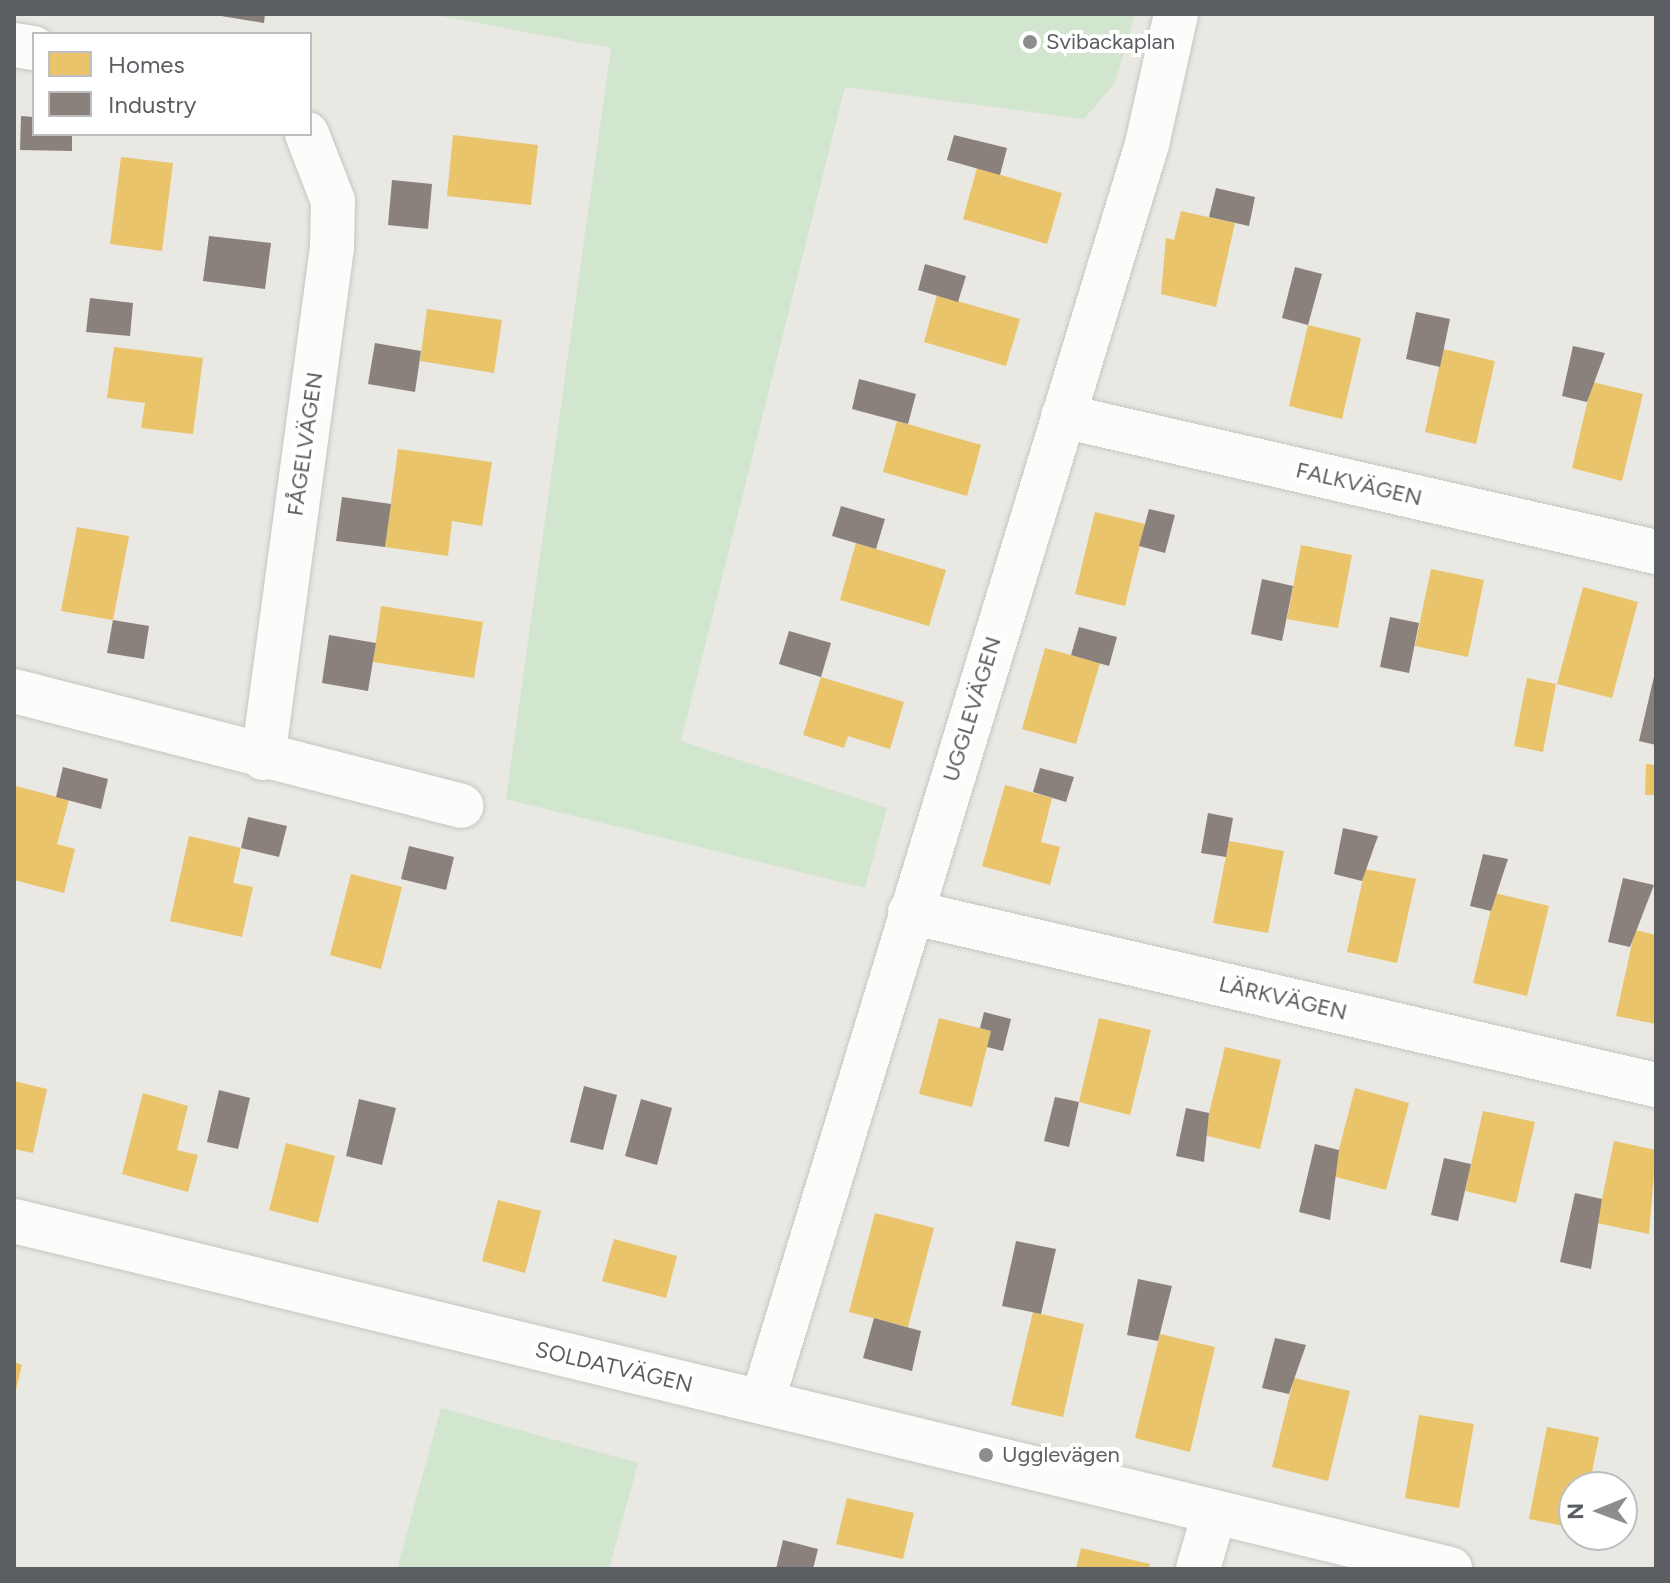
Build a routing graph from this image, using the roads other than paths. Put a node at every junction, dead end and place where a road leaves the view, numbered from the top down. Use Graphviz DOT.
graph roads {
  1 [pos="1176,14"];
  2 [pos="308,136"];
  3 [pos="1063,416"];
  4 [pos="1656,552"];
  5 [pos="14,691"];
  6 [pos="263,758"];
  7 [pos="461,806"];
  8 [pos="910,912"];
  9 [pos="1656,1085"];
  10 [pos="14,1221"];
  11 [pos="762,1402"];
  12 [pos="1213,1517"];
  13 [pos="1198,1569"];
  14 [pos="1450,1569"];
  1 -- 3 [label="street, UGGLEVÄGEN"];
  2 -- 6 [label="street, FÅGELVÄGEN"];
  3 -- 4 [label="street, FALKVÄGEN"];
  3 -- 8 [label="street, UGGLEVÄGEN"];
  5 -- 6 [label="street"];
  6 -- 7 [label="street"];
  8 -- 9 [label="street, LÄRKVÄGEN"];
  8 -- 11 [label="street, UGGLEVÄGEN"];
  10 -- 11 [label="street, SOLDATVÄGEN"];
  11 -- 12 [label="street, SOLDATVÄGEN"];
  12 -- 13 [label="street"];
  12 -- 14 [label="street, SOLDATVÄGEN"];
}
